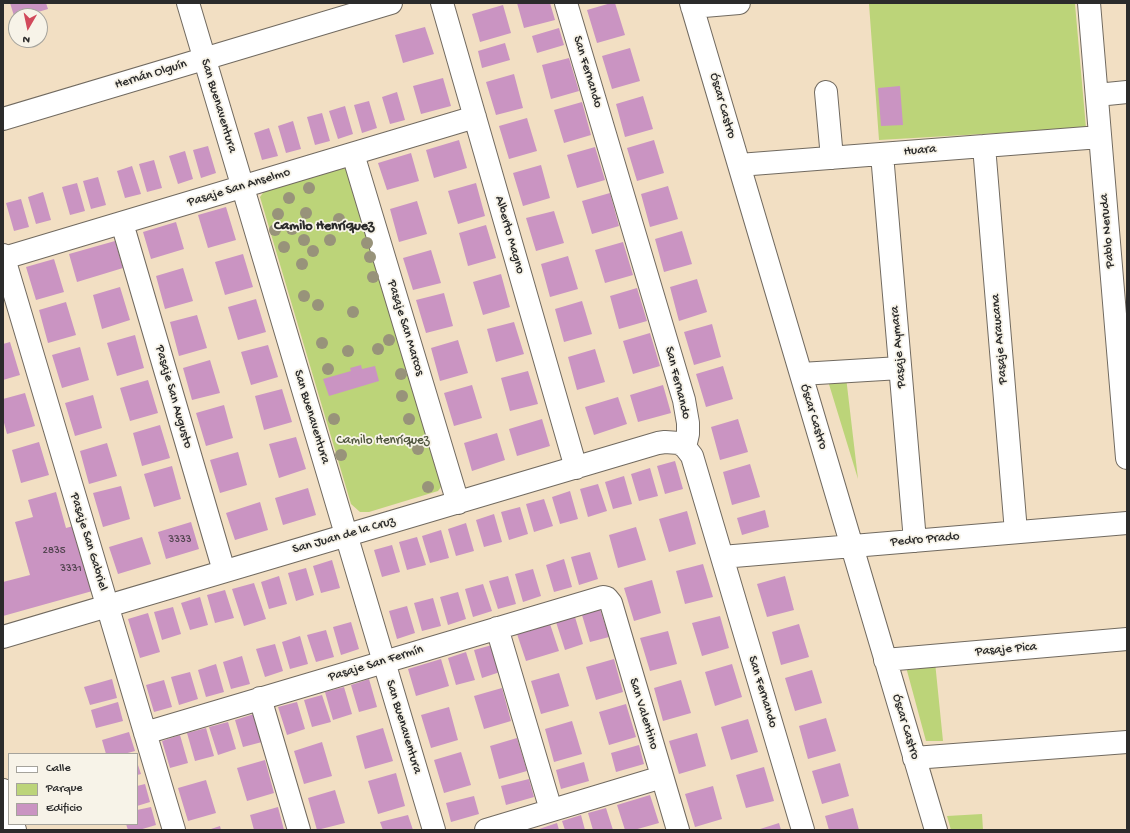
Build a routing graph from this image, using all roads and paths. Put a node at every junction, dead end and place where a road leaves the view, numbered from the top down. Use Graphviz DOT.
graph roads {
  1 [pos="188,3"];
  2 [pos="391,3"];
  3 [pos="442,3"];
  4 [pos="566,3"];
  5 [pos="739,3"];
  6 [pos="1089,3"];
  7 [pos="692,5"];
  8 [pos="204,59"];
  9 [pos="826,92"];
  10 [pos="1127,92"];
  11 [pos="1096,95"];
  12 [pos="475,117"];
  13 [pos="3,119"];
  14 [pos="1100,137"];
  15 [pos="984,146"];
  16 [pos="353,154"];
  17 [pos="882,154"];
  18 [pos="832,158"];
  19 [pos="739,165"];
  20 [pos="243,187"];
  21 [pos="122,223"];
  22 [pos="4,256"];
  23 [pos="900,368"];
  24 [pos="801,374"];
  25 [pos="685,447"];
  26 [pos="1127,458"];
  27 [pos="576,468"];
  28 [pos="458,503"];
  29 [pos="1127,523"];
  30 [pos="1016,532"];
  31 [pos="346,536"];
  32 [pos="915,541"];
  33 [pos="852,546"];
  34 [pos="722,557"];
  35 [pos="224,571"];
  36 [pos="607,598"];
  37 [pos="107,606"];
  38 [pos="497,628"];
  39 [pos="3,637"];
  40 [pos="1127,639"];
  41 [pos="885,660"];
  42 [pos="384,662"];
  43 [pos="260,698"];
  44 [pos="145,733"];
  45 [pos="1127,742"];
  46 [pos="914,758"];
  47 [pos="662,777"];
  48 [pos="3,790"];
  49 [pos="8,807"];
  50 [pos="551,810"];
  51 [pos="174,830"];
  52 [pos="298,830"];
  53 [pos="434,830"];
  54 [pos="486,830"];
  55 [pos="678,830"];
  56 [pos="803,830"];
  57 [pos="936,830"];
  1 -- 8 [label="street, San Buenaventura"];
  2 -- 8 [label="street, Hernán Olguín"];
  3 -- 12 [label="street, Alberto Magno"];
  4 -- 25 [label="street, San Fernando"];
  5 -- 7 [label="street"];
  6 -- 11 [label="street, Pablo Neruda"];
  7 -- 19 [label="street, Óscar Castro"];
  8 -- 13 [label="street, Hernán Olguín"];
  8 -- 20 [label="street, San Buenaventura"];
  9 -- 18 [label="street"];
  10 -- 11 [label="street"];
  11 -- 14 [label="street, Pablo Neruda"];
  12 -- 16 [label="street, Pasaje San Anselmo"];
  12 -- 27 [label="street, Alberto Magno"];
  14 -- 15 [label="street, Huara"];
  14 -- 26 [label="street, Pablo Neruda"];
  15 -- 17 [label="street, Huara"];
  15 -- 30 [label="street, Pasaje Araucana"];
  16 -- 20 [label="street, Pasaje San Anselmo"];
  16 -- 28 [label="street, Pasaje San Marcos"];
  17 -- 18 [label="street, Huara"];
  17 -- 23 [label="street, Pasaje Aymara"];
  18 -- 19 [label="street, Huara"];
  19 -- 24 [label="street, Óscar Castro"];
  20 -- 21 [label="street, Pasaje San Anselmo"];
  20 -- 31 [label="street, San Buenaventura"];
  21 -- 22 [label="street, Pasaje San Anselmo"];
  21 -- 35 [label="street, Pasaje San Augusto"];
  22 -- 37 [label="street, Pasaje San Gabriel"];
  23 -- 24 [label="street"];
  23 -- 32 [label="street, Pasaje Aymara"];
  24 -- 33 [label="street, Óscar Castro"];
  25 -- 27 [label="street, San Juan de la Cruz"];
  25 -- 34 [label="street, San Fernando"];
  27 -- 28 [label="street, San Juan de la Cruz"];
  28 -- 31 [label="street, San Juan de la Cruz"];
  29 -- 30 [label="street, Pedro Prado"];
  30 -- 32 [label="street, Pedro Prado"];
  31 -- 35 [label="street, San Juan de la Cruz"];
  31 -- 42 [label="street, San Buenaventura"];
  32 -- 33 [label="street, Pedro Prado"];
  33 -- 34 [label="street, Pedro Prado"];
  33 -- 41 [label="street, Óscar Castro"];
  34 -- 56 [label="street, San Fernando"];
  35 -- 37 [label="street, San Juan de la Cruz"];
  36 -- 38 [label="street, Pasaje San Fermín"];
  36 -- 47 [label="street, San Valentino"];
  37 -- 39 [label="street, San Juan de la Cruz"];
  37 -- 44 [label="street, Pasaje San Gabriel"];
  38 -- 42 [label="street, Pasaje San Fermín"];
  38 -- 50 [label="street"];
  40 -- 41 [label="street, Pasaje Pica"];
  41 -- 46 [label="street, Óscar Castro"];
  42 -- 43 [label="street, Pasaje San Fermín"];
  42 -- 53 [label="street, San Buenaventura"];
  43 -- 44 [label="street, Pasaje San Fermín"];
  43 -- 52 [label="street"];
  44 -- 51 [label="street, Pasaje San Gabriel"];
  45 -- 46 [label="street"];
  46 -- 57 [label="street, Óscar Castro"];
  47 -- 50 [label="street"];
  47 -- 55 [label="street, San Valentino"];
  48 -- 49 [label="street"];
  50 -- 54 [label="street"];
}
